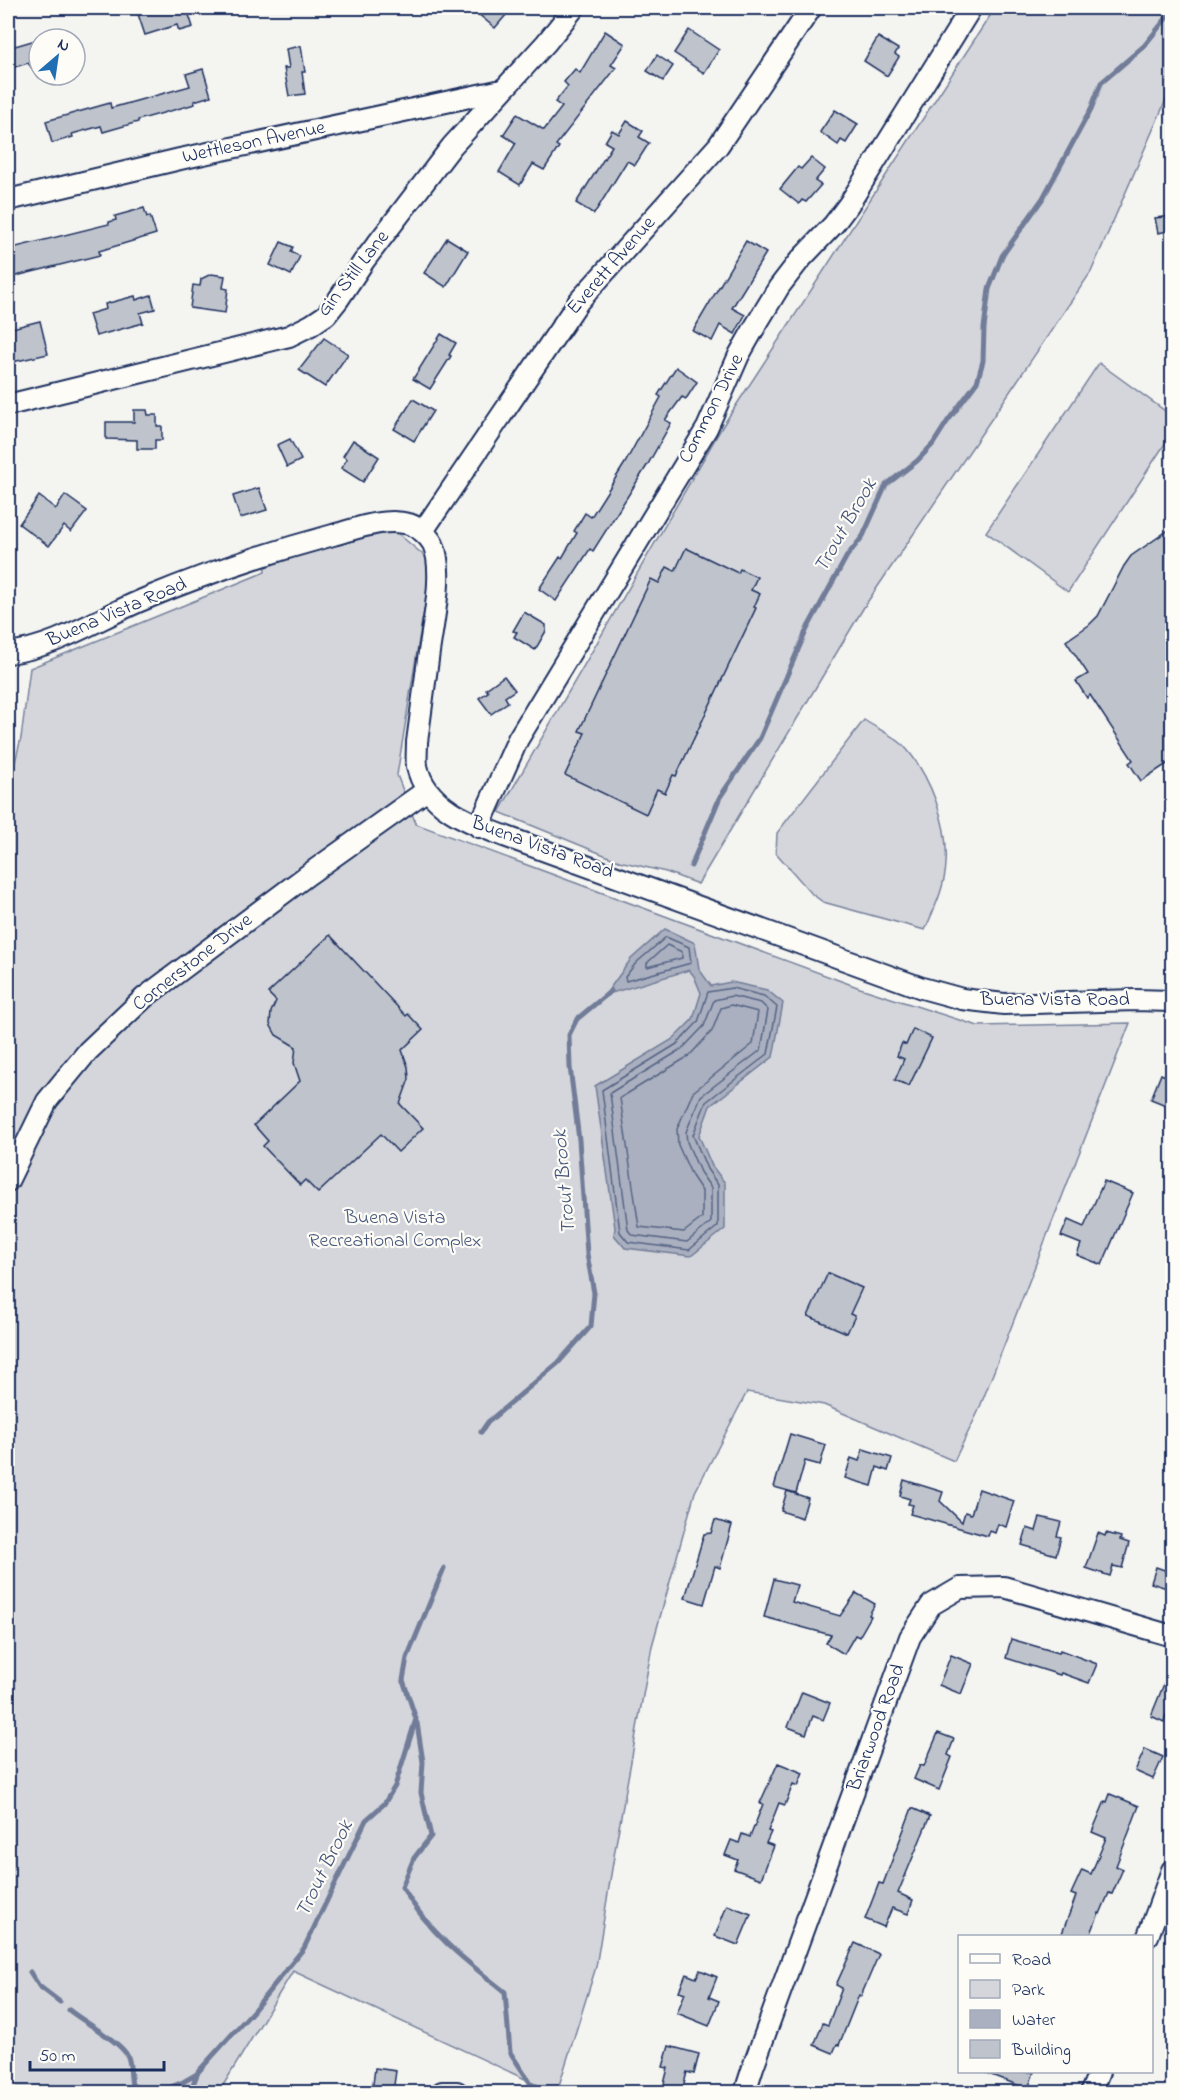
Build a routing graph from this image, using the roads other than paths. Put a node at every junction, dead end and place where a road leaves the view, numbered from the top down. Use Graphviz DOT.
graph roads {
  1 [pos="574,8"];
  2 [pos="811,8"];
  3 [pos="971,8"];
  4 [pos="502,90"];
  5 [pos="8,200"];
  6 [pos="8,405"];
  7 [pos="423,531"];
  8 [pos="8,653"];
  9 [pos="427,790"];
  10 [pos="479,827"];
  11 [pos="1173,1001"];
  12 [pos="8,1181"];
  13 [pos="1173,1636"];
  14 [pos="1173,1870"];
  15 [pos="1148,1935"];
  16 [pos="1099,2073"];
  17 [pos="442,2092"];
  18 [pos="457,2092"];
  19 [pos="745,2092"];
  20 [pos="1092,2092"];
  1 -- 4 [label="street, Gin Still Lane"];
  2 -- 7 [label="street, Everett Avenue"];
  3 -- 10 [label="street, Common Drive"];
  4 -- 5 [label="street, Wettleson Avenue"];
  4 -- 6 [label="street, Gin Still Lane"];
  7 -- 8 [label="street, Buena Vista Road"];
  7 -- 9 [label="street, Buena Vista Road"];
  9 -- 10 [label="street, Buena Vista Road"];
  9 -- 12 [label="street, Cornerstone Drive"];
  10 -- 11 [label="street, Buena Vista Road"];
  13 -- 19 [label="street, Briarwood Road"];
  14 -- 15 [label="street"];
  16 -- 20 [label="street"];
  17 -- 18 [label="street"];
}
